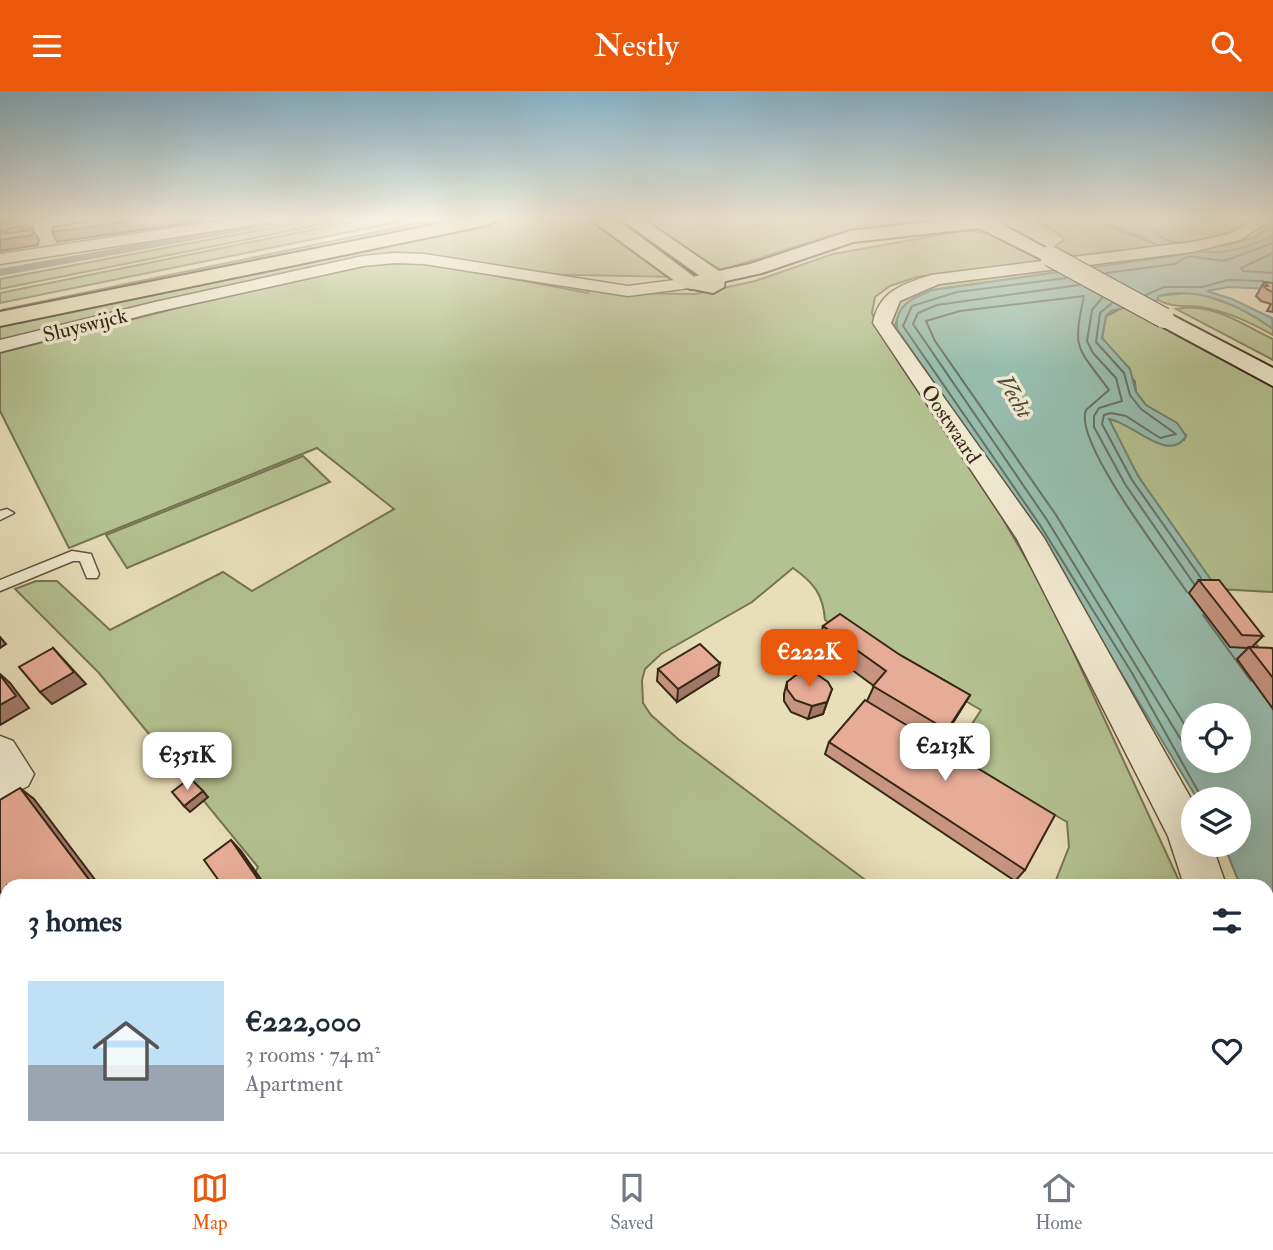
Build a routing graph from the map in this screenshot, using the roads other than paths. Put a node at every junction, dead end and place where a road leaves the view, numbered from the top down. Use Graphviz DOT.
graph roads {
  1 [pos="188,270"];
  2 [pos="245,270"];
  3 [pos="325,270"];
  4 [pos="483,270"];
  5 [pos="673,270"];
  6 [pos="697,270"];
  7 [pos="788,270"];
  8 [pos="1011,270"];
  9 [pos="1074,270"];
  10 [pos="541,279"];
  11 [pos="690,282"];
  12 [pos="714,282"];
  13 [pos="0,308"];
  14 [pos="0,319"];
  15 [pos="0,346"];
  16 [pos="1273,378"];
  17 [pos="92,574"];
  18 [pos="0,586"];
  19 [pos="0,752"];
  20 [pos="0,783"];
  21 [pos="1203,879"];
  1 -- 13 [label="main road"];
  2 -- 14 [label="main road"];
  3 -- 15 [label="street, Sluyswijck"];
  4 -- 10 [label="street, Sluyswijck"];
  5 -- 11 [label="main road"];
  6 -- 12 [label="main road"];
  7 -- 12 [label="main road, Sluyswijck"];
  8 -- 21 [label="street, Oostwaard"];
  9 -- 16 [label="main road, bridge"];
  10 -- 11 [label="street, Sluyswijck"];
  10 -- 12 [label="street, Sluyswijck"];
  11 -- 12 [label="main road"];
  17 -- 18 [label="lane"];
  19 -- 20 [label="street"];
}
